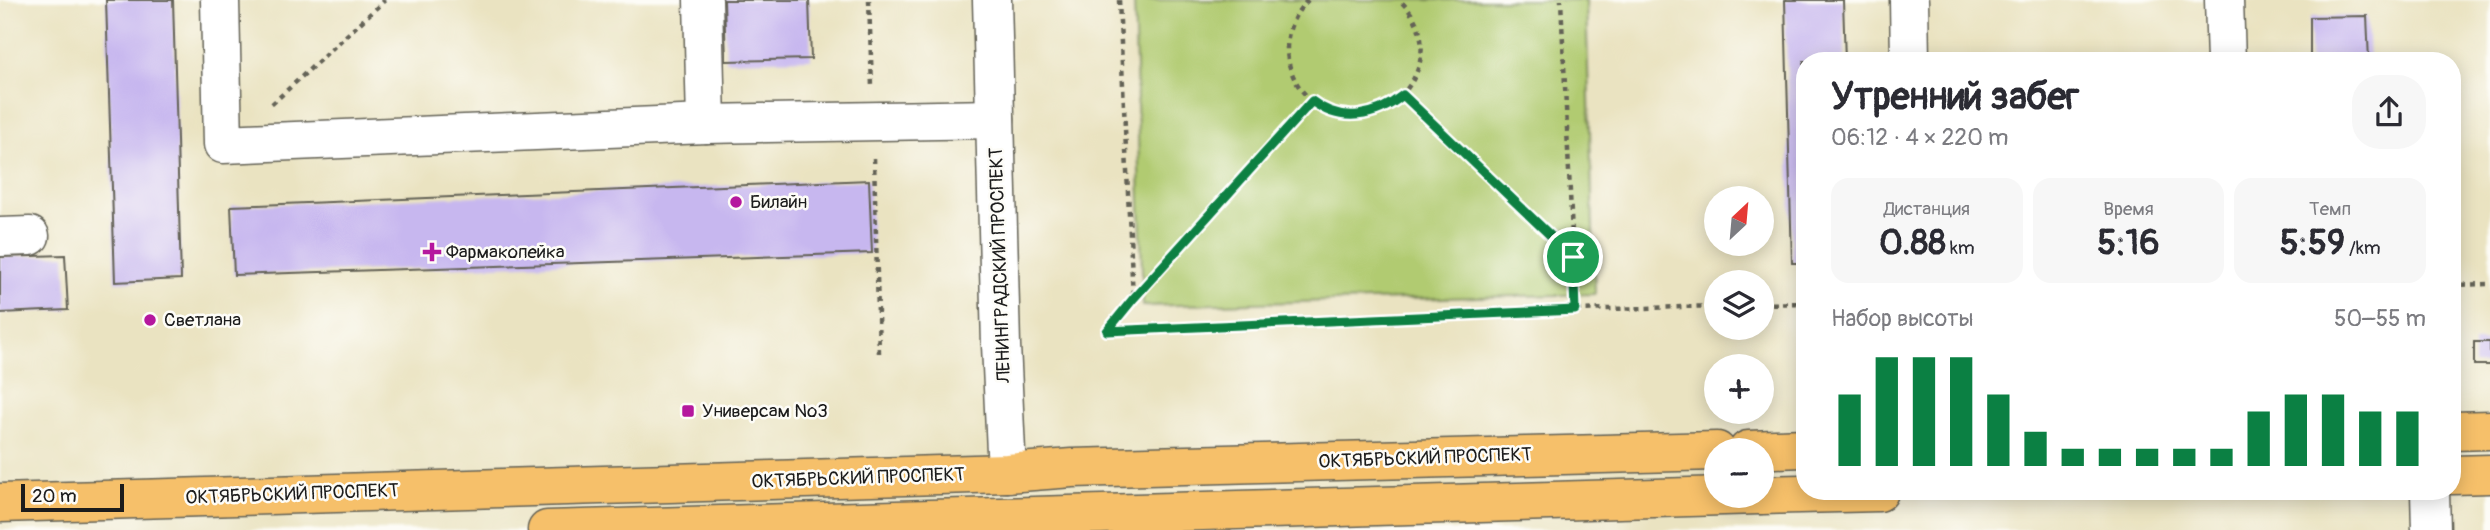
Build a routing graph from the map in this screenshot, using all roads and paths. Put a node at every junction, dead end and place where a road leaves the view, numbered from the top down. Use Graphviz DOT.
graph roads {
  1 [pos="220,0"];
  2 [pos="385,0"];
  3 [pos="703,0"];
  4 [pos="869,0"];
  5 [pos="992,0"];
  6 [pos="1119,0"];
  7 [pos="1561,0"];
  8 [pos="1909,0"];
  9 [pos="2224,0"];
  10 [pos="1305,1"];
  11 [pos="1401,1"];
  12 [pos="1910,52"];
  13 [pos="2225,52"];
  14 [pos="1403,95"];
  15 [pos="1312,101"];
  16 [pos="270,106"];
  17 [pos="995,119"];
  18 [pos="873,122"];
  19 [pos="706,124"];
  20 [pos="1573,257"];
  21 [pos="2490,284"];
  22 [pos="2461,285"];
  23 [pos="1133,299"];
  24 [pos="1796,303"];
  25 [pos="1774,304"];
  26 [pos="1704,306"];
  27 [pos="1575,310"];
  28 [pos="879,354"];
  29 [pos="2490,430"];
  30 [pos="2461,431"];
  31 [pos="1796,448"];
  32 [pos="1774,449"];
  33 [pos="1704,451"];
  34 [pos="1007,473"];
  35 [pos="2490,474"];
  36 [pos="2461,475"];
  37 [pos="1796,494"];
  38 [pos="1774,495"];
  39 [pos="1704,497"];
  40 [pos="2430,500"];
  41 [pos="0,502"];
  42 [pos="1006,523"];
  43 [pos="547,530"];
  44 [pos="2431,530"];
  1 -- 19 [label="street"];
  2 -- 16 [label="path"];
  3 -- 19 [label="street"];
  4 -- 18 [label="path"];
  5 -- 17 [label="street, ЛЕНИНГРАДСКИЙ ПРОСПЕКТ"];
  6 -- 23 [label="path"];
  7 -- 20 [label="path"];
  8 -- 12 [label="street"];
  9 -- 13 [label="street"];
  10 -- 15 [label="path"];
  11 -- 14 [label="path"];
  14 -- 15 [label="path"];
  14 -- 20 [label="path"];
  15 -- 23 [label="path"];
  17 -- 18 [label="street"];
  17 -- 34 [label="street, ЛЕНИНГРАДСКИЙ ПРОСПЕКТ"];
  18 -- 19 [label="street"];
  18 -- 28 [label="path"];
  20 -- 27 [label="path"];
  21 -- 22 [label="path"];
  23 -- 27 [label="path"];
  24 -- 25 [label="path"];
  26 -- 27 [label="path"];
  29 -- 30 [label="main road"];
  31 -- 32 [label="main road"];
  33 -- 34 [label="main road, ОКТЯБРЬСКИЙ ПРОСПЕКТ"];
  34 -- 41 [label="main road, ОКТЯБРЬСКИЙ ПРОСПЕКТ"];
  34 -- 42 [label="main road, ЛЕНИНГРАДСКИЙ ПРОСПЕКТ"];
  35 -- 36 [label="main road"];
  37 -- 38 [label="main road"];
  39 -- 42 [label="main road"];
  40 -- 44 [label="street"];
  42 -- 43 [label="main road"];
}
